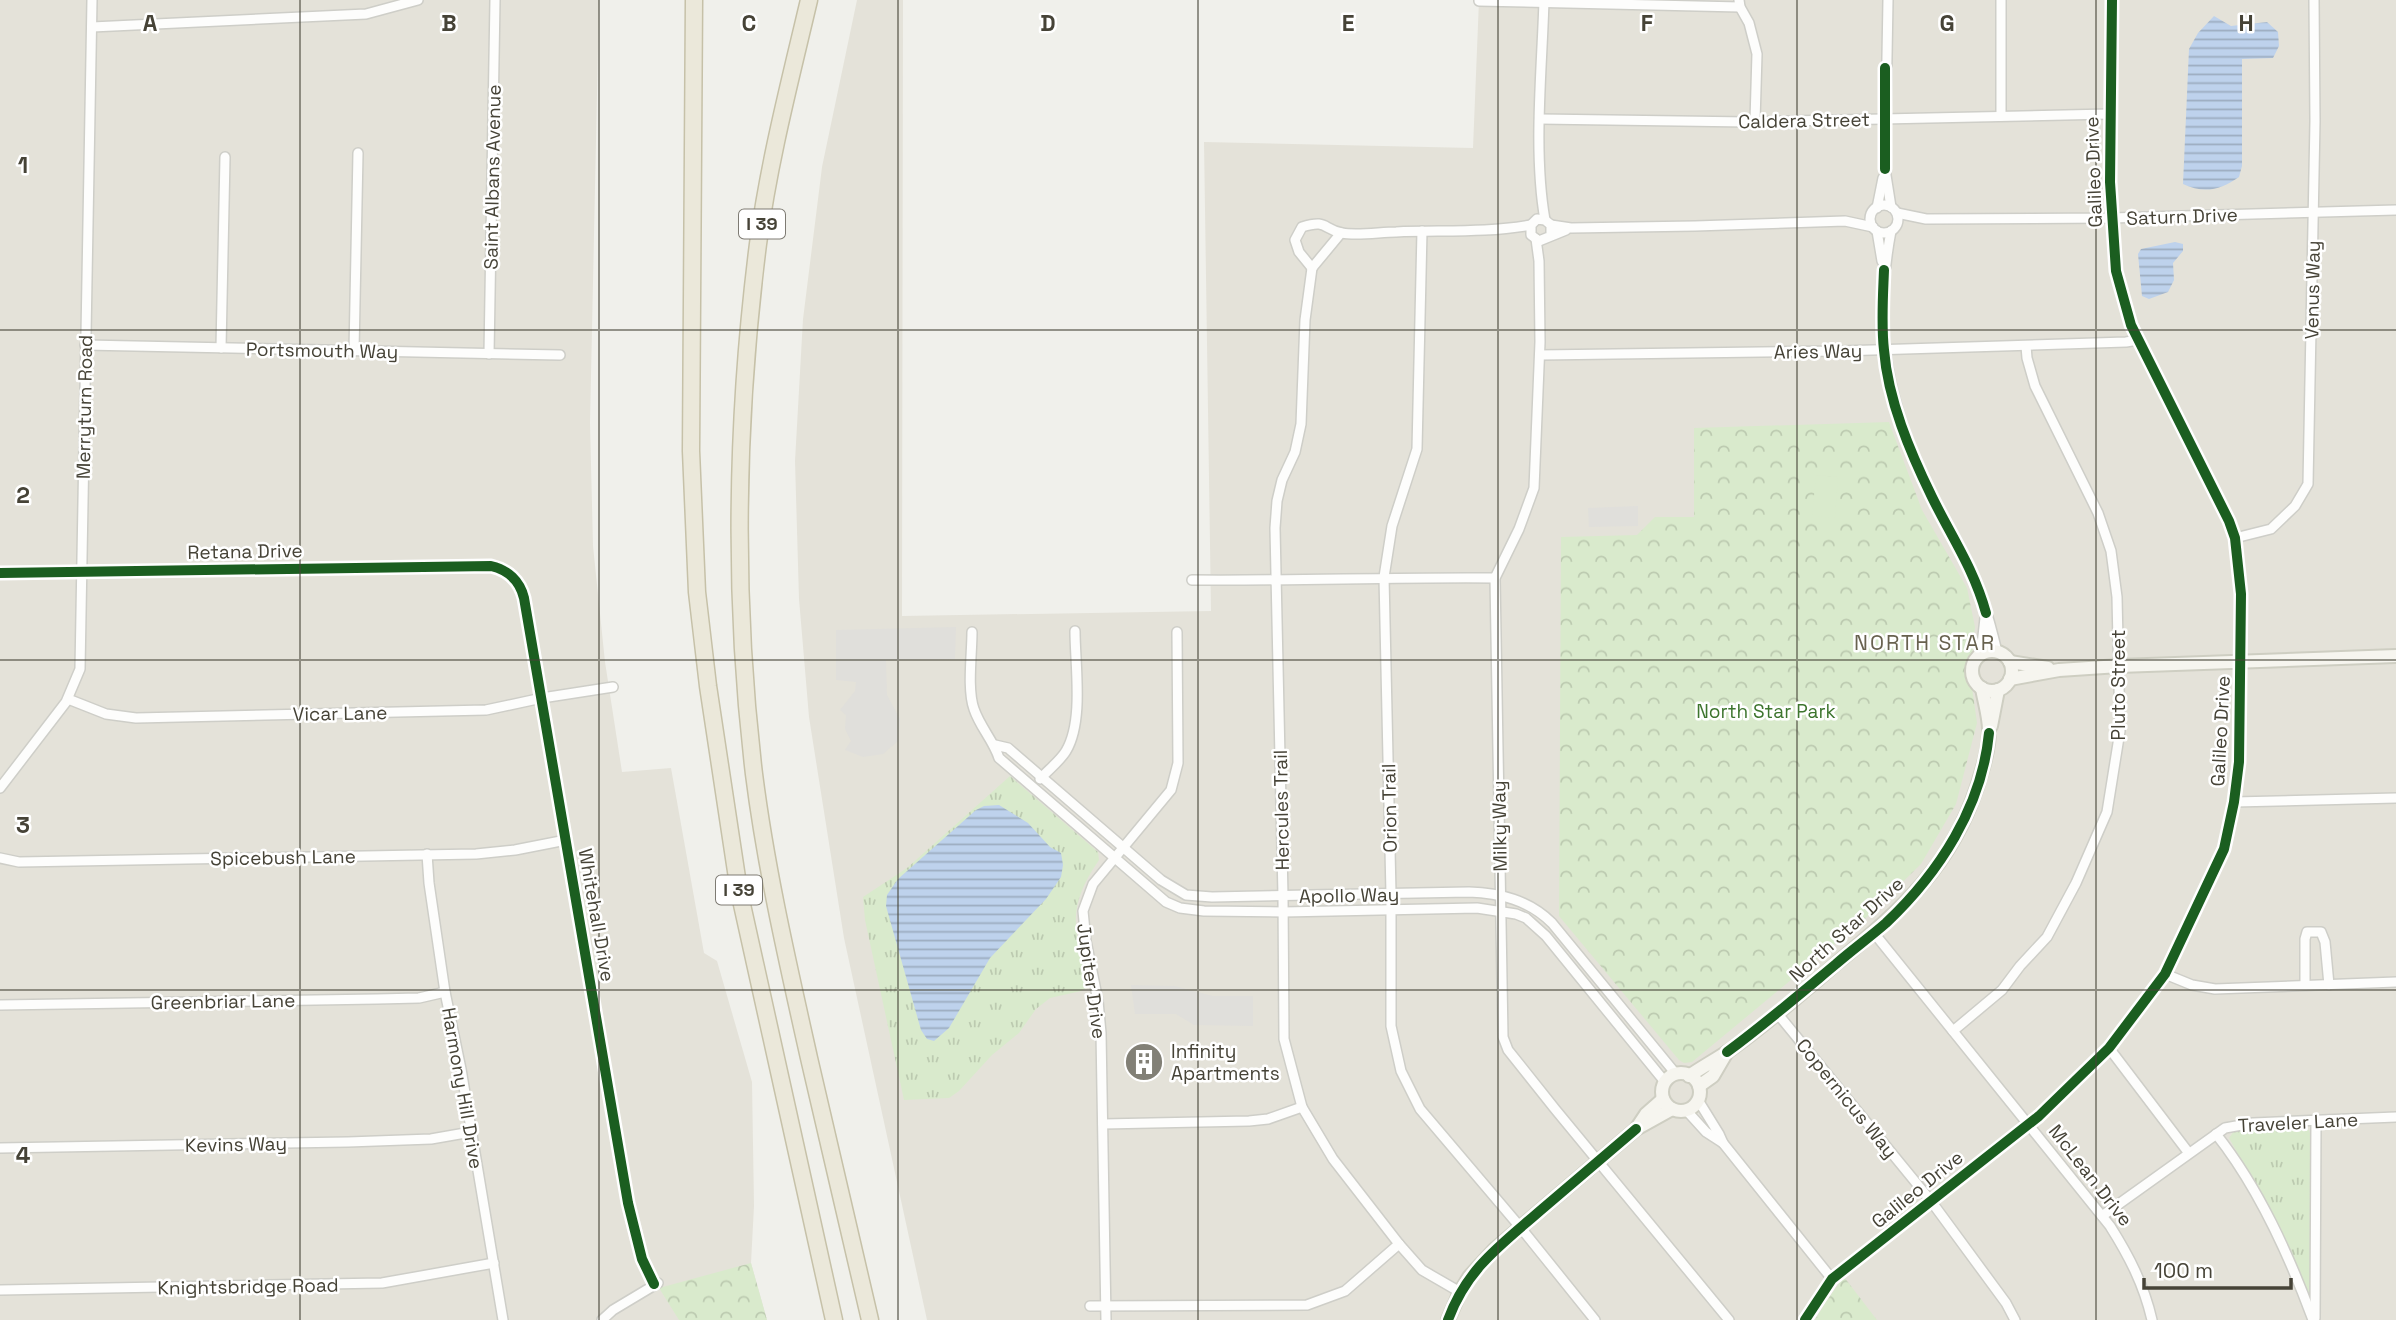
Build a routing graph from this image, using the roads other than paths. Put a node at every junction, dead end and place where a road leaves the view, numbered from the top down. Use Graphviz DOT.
graph roads {
  1 [pos="92,0"];
  2 [pos="418,0"];
  3 [pos="495,0"];
  4 [pos="694,0"];
  5 [pos="809,0"];
  6 [pos="1888,0"];
  7 [pos="2001,0"];
  8 [pos="2112,0"];
  9 [pos="2314,0"];
  10 [pos="1479,1"];
  11 [pos="1544,1"];
  12 [pos="1739,4"];
  13 [pos="92,27"];
  14 [pos="2109,114"];
  15 [pos="2001,116"];
  16 [pos="1885,118"];
  17 [pos="1540,119"];
  18 [pos="1755,121"];
  19 [pos="358,153"];
  20 [pos="225,157"];
  21 [pos="1885,169"];
  22 [pos="1875,210"];
  23 [pos="1894,210"];
  24 [pos="2396,210"];
  25 [pos="2314,212"];
  26 [pos="2111,218"];
  27 [pos="1926,219"];
  28 [pos="1845,221"];
  29 [pos="1875,229"];
  30 [pos="1893,229"];
  31 [pos="1541,230"];
  32 [pos="1422,231"];
  33 [pos="1341,233"];
  34 [pos="1312,268"];
  35 [pos="1884,270"];
  36 [pos="2138,340"];
  37 [pos="85,345"];
  38 [pos="2026,346"];
  39 [pos="221,348"];
  40 [pos="1884,350"];
  41 [pos="354,351"];
  42 [pos="489,354"];
  43 [pos="560,355"];
  44 [pos="1540,355"];
  45 [pos="2235,538"];
  46 [pos="491,566"];
  47 [pos="80,571"];
  48 [pos="0,573"];
  49 [pos="1384,577"];
  50 [pos="1495,578"];
  51 [pos="1192,580"];
  52 [pos="1276,581"];
  53 [pos="1986,612"];
  54 [pos="1075,631"];
  55 [pos="972,632"];
  56 [pos="1177,632"];
  57 [pos="1997,652"];
  58 [pos="1981,654"];
  59 [pos="2396,656"];
  60 [pos="2010,662"];
  61 [pos="2241,662"];
  62 [pos="2119,666"];
  63 [pos="2059,670"];
  64 [pos="2010,679"];
  65 [pos="613,687"];
  66 [pos="1982,688"];
  67 [pos="1998,690"];
  68 [pos="542,698"];
  69 [pos="68,699"];
  70 [pos="1989,733"];
  71 [pos="995,746"];
  72 [pos="1042,777"];
  73 [pos="1034,786"];
  74 [pos="0,788"];
  75 [pos="2396,798"];
  76 [pos="2234,802"];
  77 [pos="566,840"];
  78 [pos="1124,847"];
  79 [pos="427,855"];
  80 [pos="0,858"];
  81 [pos="1115,858"];
  82 [pos="1391,894"];
  83 [pos="1283,896"];
  84 [pos="1500,896"];
  85 [pos="1391,908"];
  86 [pos="1500,911"];
  87 [pos="1283,912"];
  88 [pos="1874,933"];
  89 [pos="2165,974"];
  90 [pos="2396,982"];
  91 [pos="2305,985"];
  92 [pos="2329,985"];
  93 [pos="446,992"];
  94 [pos="0,1005"];
  95 [pos="1777,1013"];
  96 [pos="1953,1031"];
  97 [pos="2109,1048"];
  98 [pos="1727,1052"];
  99 [pos="1677,1077"];
  100 [pos="1699,1086"];
  101 [pos="1663,1099"];
  102 [pos="1698,1100"];
  103 [pos="1302,1107"];
  104 [pos="1672,1109"];
  105 [pos="1686,1110"];
  106 [pos="2396,1117"];
  107 [pos="2316,1120"];
  108 [pos="2028,1123"];
  109 [pos="1102,1124"];
  110 [pos="1636,1129"];
  111 [pos="471,1132"];
  112 [pos="2216,1133"];
  113 [pos="1723,1143"];
  114 [pos="0,1148"];
  115 [pos="2188,1152"];
  116 [pos="1599,1160"];
  117 [pos="1931,1200"];
  118 [pos="2102,1216"];
  119 [pos="1521,1228"];
  120 [pos="1399,1244"];
  121 [pos="495,1263"];
  122 [pos="1832,1279"];
  123 [pos="0,1290"];
  124 [pos="1460,1292"];
  125 [pos="1090,1306"];
  126 [pos="1106,1306"];
  127 [pos="503,1320"];
  128 [pos="602,1320"];
  129 [pos="834,1320"];
  130 [pos="870,1320"];
  131 [pos="1106,1320"];
  132 [pos="1448,1320"];
  133 [pos="1595,1320"];
  134 [pos="1728,1320"];
  135 [pos="1805,1320"];
  136 [pos="2015,1320"];
  137 [pos="2152,1320"];
  138 [pos="2314,1320"];
  1 -- 13 [label="street, Merryturn Road"];
  2 -- 13 [label="street"];
  3 -- 42 [label="street, Saint Albans Avenue"];
  4 -- 129 [label="highway, I 39"];
  5 -- 130 [label="highway, I 39"];
  6 -- 16 [label="street"];
  7 -- 15 [label="street"];
  8 -- 14 [label="street, Galileo Drive"];
  9 -- 25 [label="street, Venus Way"];
  10 -- 11 [label="street"];
  11 -- 12 [label="street"];
  11 -- 17 [label="street, Milky Way"];
  12 -- 18 [label="street"];
  13 -- 37 [label="street, Merryturn Road"];
  14 -- 15 [label="street, Caldera Street"];
  14 -- 26 [label="street, Galileo Drive"];
  15 -- 16 [label="street, Caldera Street"];
  16 -- 18 [label="street, Caldera Street"];
  16 -- 21 [label="street"];
  17 -- 18 [label="street, Caldera Street"];
  17 -- 31 [label="street, Milky Way"];
  19 -- 41 [label="street"];
  20 -- 39 [label="street"];
  21 -- 22 [label="street"];
  21 -- 23 [label="street"];
  22 -- 23 [label="street"];
  22 -- 28 [label="street"];
  22 -- 29 [label="street"];
  23 -- 27 [label="street, Saturn Drive"];
  23 -- 30 [label="street"];
  24 -- 25 [label="street, Saturn Drive"];
  25 -- 26 [label="street, Saturn Drive"];
  25 -- 45 [label="street, Venus Way"];
  26 -- 27 [label="street, Saturn Drive"];
  26 -- 36 [label="street, Galileo Drive"];
  27 -- 30 [label="street, Saturn Drive"];
  28 -- 29 [label="street"];
  28 -- 31 [label="street"];
  29 -- 30 [label="street"];
  29 -- 35 [label="street"];
  30 -- 35 [label="street"];
  31 -- 32 [label="street"];
  31 -- 44 [label="street, Milky Way"];
  32 -- 33 [label="street"];
  32 -- 49 [label="street, Orion Trail"];
  33 -- 34 [label="street"];
  33 -- 34 [label="street"];
  34 -- 52 [label="street, Hercules Trail"];
  35 -- 40 [label="street"];
  36 -- 38 [label="street, Aries Way"];
  36 -- 45 [label="street, Galileo Drive"];
  37 -- 39 [label="street, Portsmouth Way"];
  37 -- 47 [label="street, Merryturn Road"];
  38 -- 40 [label="street, Aries Way"];
  38 -- 62 [label="street, Pluto Street"];
  39 -- 41 [label="street, Portsmouth Way"];
  40 -- 44 [label="street, Aries Way"];
  40 -- 53 [label="street"];
  41 -- 42 [label="street, Portsmouth Way"];
  42 -- 43 [label="street, Portsmouth Way"];
  44 -- 50 [label="street, Milky Way"];
  45 -- 61 [label="street, Galileo Drive"];
  46 -- 47 [label="street, Retana Drive"];
  46 -- 68 [label="street, Whitehall Drive"];
  47 -- 48 [label="street, Retana Drive"];
  47 -- 69 [label="street, Merryturn Road"];
  49 -- 50 [label="street"];
  49 -- 52 [label="street"];
  49 -- 82 [label="street, Orion Trail"];
  50 -- 84 [label="street, Milky Way"];
  51 -- 52 [label="street"];
  52 -- 83 [label="street, Hercules Trail"];
  53 -- 57 [label="street"];
  53 -- 58 [label="street"];
  54 -- 72 [label="street"];
  55 -- 71 [label="street, Apollo Way"];
  56 -- 78 [label="street, Jupiter Drive"];
  57 -- 58 [label="street"];
  57 -- 60 [label="street"];
  58 -- 66 [label="street"];
  59 -- 61 [label="street"];
  60 -- 63 [label="street"];
  60 -- 64 [label="street"];
  61 -- 62 [label="street"];
  61 -- 76 [label="street, Galileo Drive"];
  62 -- 63 [label="street"];
  62 -- 96 [label="street, Pluto Street"];
  63 -- 64 [label="street"];
  64 -- 67 [label="street"];
  65 -- 68 [label="street, Vicar Lane"];
  66 -- 67 [label="street"];
  66 -- 70 [label="street, North Star Drive"];
  67 -- 70 [label="street, North Star Drive"];
  68 -- 69 [label="street, Vicar Lane"];
  68 -- 77 [label="street, Whitehall Drive"];
  69 -- 74 [label="street, Merryturn Road"];
  70 -- 88 [label="street, North Star Drive"];
  71 -- 72 [label="street, Apollo Way"];
  71 -- 73 [label="street, Apollo Way"];
  72 -- 73 [label="street"];
  72 -- 78 [label="street, Apollo Way"];
  73 -- 81 [label="street, Apollo Way"];
  75 -- 76 [label="street"];
  76 -- 89 [label="street, Galileo Drive"];
  77 -- 79 [label="street, Spicebush Lane"];
  77 -- 128 [label="street, Whitehall Drive"];
  78 -- 81 [label="street, Jupiter Drive"];
  78 -- 83 [label="street, Apollo Way"];
  79 -- 80 [label="street, Spicebush Lane"];
  79 -- 93 [label="street, Harmony Hill Drive"];
  81 -- 87 [label="street, Apollo Way"];
  81 -- 109 [label="street, Jupiter Drive"];
  82 -- 83 [label="street, Apollo Way"];
  82 -- 84 [label="street, Apollo Way"];
  82 -- 85 [label="street, Orion Trail"];
  83 -- 87 [label="street, Hercules Trail"];
  84 -- 86 [label="street, Milky Way"];
  84 -- 99 [label="street, Apollo Way"];
  85 -- 86 [label="street, Apollo Way"];
  85 -- 87 [label="street, Apollo Way"];
  85 -- 119 [label="street, Orion Trail"];
  86 -- 99 [label="street, Apollo Way"];
  86 -- 116 [label="street, Milky Way"];
  87 -- 103 [label="street, Hercules Trail"];
  88 -- 95 [label="street, North Star Drive"];
  88 -- 96 [label="street, McLean Drive"];
  89 -- 91 [label="street"];
  89 -- 97 [label="street, Galileo Drive"];
  90 -- 92 [label="street"];
  91 -- 92 [label="street"];
  91 -- 92 [label="street"];
  93 -- 94 [label="street, Greenbriar Lane"];
  93 -- 111 [label="street, Harmony Hill Drive"];
  95 -- 98 [label="street, North Star Drive"];
  95 -- 117 [label="street, Copernicus Way"];
  96 -- 108 [label="street, McLean Drive"];
  97 -- 108 [label="street, Galileo Drive"];
  97 -- 115 [label="street"];
  98 -- 99 [label="street, North Star Drive"];
  98 -- 100 [label="street, North Star Drive"];
  99 -- 100 [label="street"];
  99 -- 101 [label="street"];
  100 -- 102 [label="street"];
  101 -- 104 [label="street"];
  101 -- 110 [label="street"];
  102 -- 105 [label="street"];
  102 -- 113 [label="street"];
  103 -- 109 [label="street"];
  103 -- 120 [label="street, Hercules Trail"];
  104 -- 105 [label="street"];
  104 -- 110 [label="street"];
  105 -- 113 [label="street"];
  106 -- 107 [label="street, Traveler Lane"];
  107 -- 112 [label="street, Traveler Lane"];
  107 -- 138 [label="street"];
  108 -- 117 [label="street, Galileo Drive"];
  108 -- 118 [label="street, McLean Drive"];
  109 -- 126 [label="street, Jupiter Drive"];
  110 -- 116 [label="street"];
  111 -- 114 [label="street, Kevins Way"];
  111 -- 121 [label="street, Harmony Hill Drive"];
  112 -- 115 [label="street, Traveler Lane"];
  112 -- 138 [label="street"];
  113 -- 122 [label="street"];
  115 -- 118 [label="street, Traveler Lane"];
  116 -- 119 [label="street"];
  116 -- 134 [label="street, Milky Way"];
  117 -- 122 [label="street, Galileo Drive"];
  117 -- 136 [label="street, Copernicus Way"];
  118 -- 137 [label="street, McLean Drive"];
  119 -- 124 [label="street"];
  119 -- 133 [label="street, Orion Trail"];
  120 -- 124 [label="street, Hercules Trail"];
  120 -- 126 [label="street"];
  121 -- 123 [label="street, Knightsbridge Road"];
  121 -- 127 [label="street, Harmony Hill Drive"];
  122 -- 135 [label="street, Galileo Drive"];
  124 -- 132 [label="street"];
  125 -- 126 [label="street"];
  126 -- 131 [label="street, Jupiter Drive"];
}
